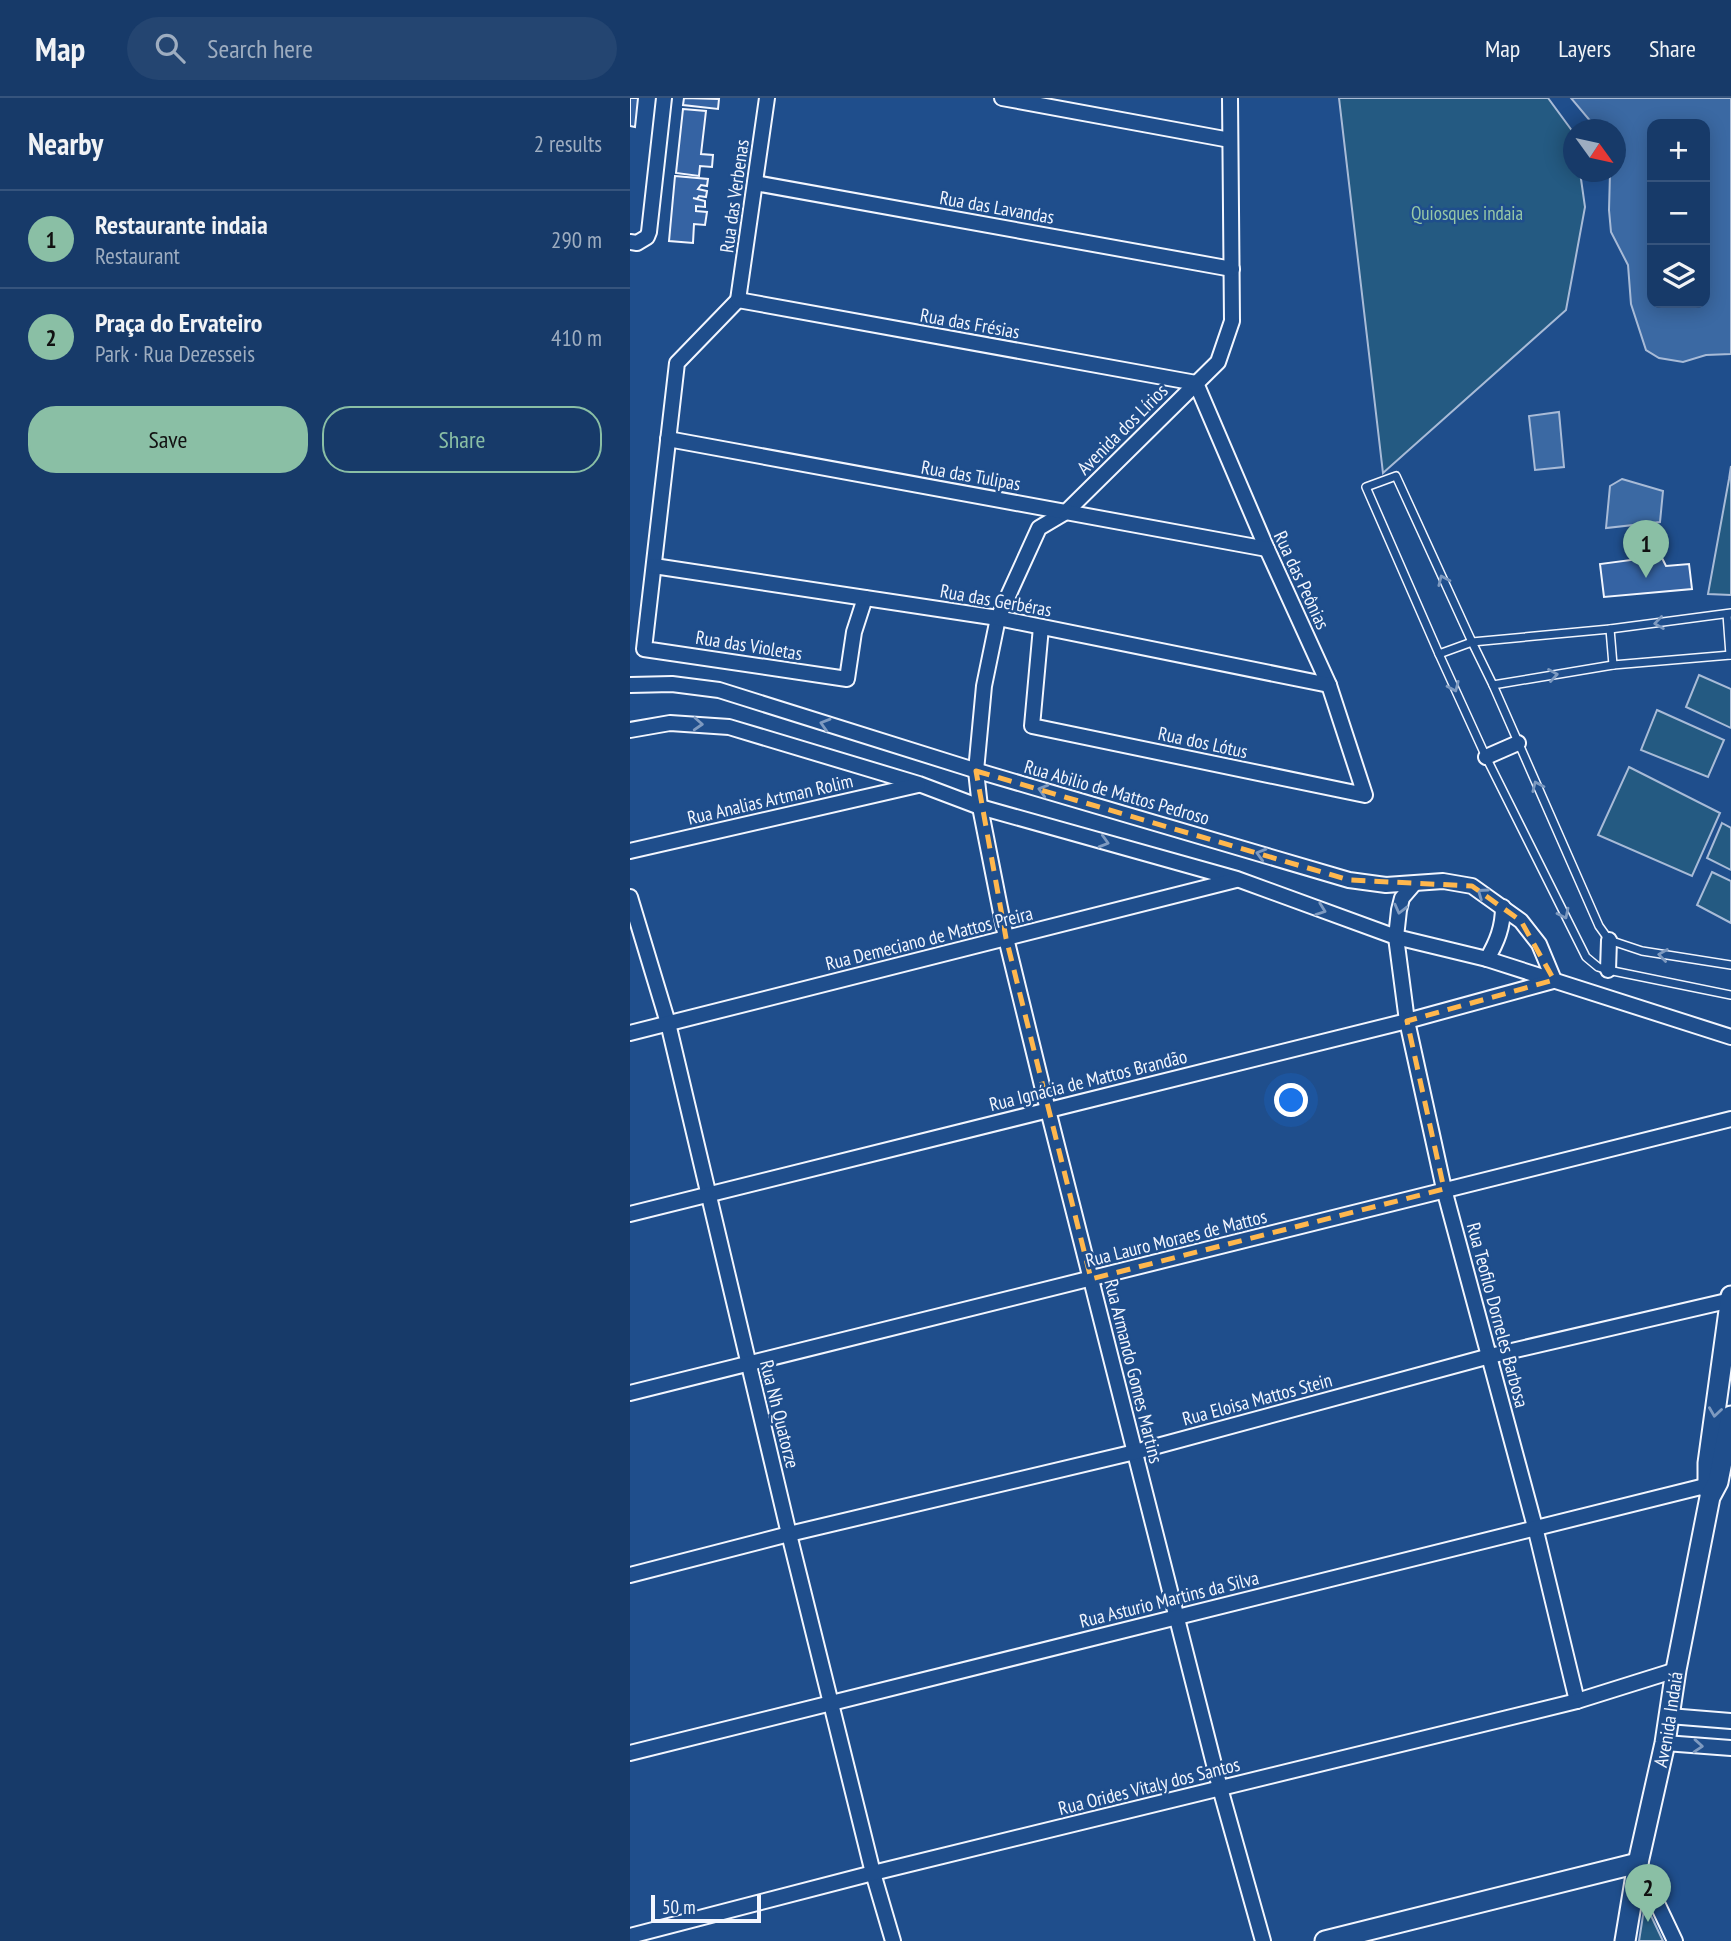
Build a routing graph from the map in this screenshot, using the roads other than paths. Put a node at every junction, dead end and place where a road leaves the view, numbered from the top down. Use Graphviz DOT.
graph roads {
  1 [pos="663,98"];
  2 [pos="767,98"];
  3 [pos="1002,98"];
  4 [pos="1230,98"];
  5 [pos="1230,141"];
  6 [pos="755,183"];
  7 [pos="630,242"];
  8 [pos="1232,269"];
  9 [pos="738,300"];
  10 [pos="1196,383"];
  11 [pos="668,439"];
  12 [pos="1066,512"];
  13 [pos="1266,549"];
  14 [pos="654,566"];
  15 [pos="865,598"];
  16 [pos="1729,614"];
  17 [pos="994,618"];
  18 [pos="1041,627"];
  19 [pos="1610,629"];
  20 [pos="1472,642"];
  21 [pos="1439,654"];
  22 [pos="1730,655"];
  23 [pos="1613,665"];
  24 [pos="630,685"];
  25 [pos="1329,685"];
  26 [pos="1493,685"];
  27 [pos="630,730"];
  28 [pos="1518,743"];
  29 [pos="1486,757"];
  30 [pos="974,770"];
  31 [pos="919,784"];
  32 [pos="1365,795"];
  33 [pos="980,807"];
  34 [pos="630,851"];
  35 [pos="1237,879"];
  36 [pos="1414,884"];
  37 [pos="630,897"];
  38 [pos="1503,908"];
  39 [pos="1396,937"];
  40 [pos="1006,938"];
  41 [pos="1609,940"];
  42 [pos="1487,959"];
  43 [pos="1731,965"];
  44 [pos="1608,970"];
  45 [pos="1554,980"];
  46 [pos="1731,995"];
  47 [pos="1407,1021"];
  48 [pos="668,1023"];
  49 [pos="630,1033"];
  50 [pos="1731,1037"];
  51 [pos="1048,1110"];
  52 [pos="1731,1119"];
  53 [pos="1444,1189"];
  54 [pos="707,1194"];
  55 [pos="630,1214"];
  56 [pos="1091,1279"];
  57 [pos="1731,1299"];
  58 [pos="1490,1356"];
  59 [pos="747,1362"];
  60 [pos="630,1393"];
  61 [pos="1731,1416"];
  62 [pos="1135,1452"];
  63 [pos="1712,1488"];
  64 [pos="1535,1527"];
  65 [pos="789,1534"];
  66 [pos="630,1576"];
  67 [pos="1176,1618"];
  68 [pos="1676,1671"];
  69 [pos="1577,1701"];
  70 [pos="833,1703"];
  71 [pos="1669,1716"];
  72 [pos="1731,1721"];
  73 [pos="1665,1743"];
  74 [pos="1731,1748"];
  75 [pos="630,1753"];
  76 [pos="1220,1788"];
  77 [pos="1638,1863"];
  78 [pos="873,1873"];
  79 [pos="630,1936"];
  80 [pos="893,1941"];
  81 [pos="1263,1941"];
  82 [pos="1325,1941"];
  83 [pos="1625,1941"];
  84 [pos="1675,1941"];
  1 -- 7 [label="street"];
  2 -- 6 [label="street, Rua das Verbenas"];
  3 -- 5 [label="street"];
  4 -- 5 [label="street, Avenida dos Lírios"];
  5 -- 8 [label="street, Avenida dos Lírios"];
  6 -- 8 [label="street, Rua das Lavandas"];
  6 -- 9 [label="street, Rua das Verbenas"];
  8 -- 10 [label="street, Avenida dos Lírios"];
  9 -- 10 [label="street, Rua das Frésias"];
  9 -- 11 [label="street"];
  10 -- 12 [label="street, Avenida dos Lírios"];
  10 -- 13 [label="street, Rua das Peônias"];
  11 -- 12 [label="street, Rua das Tulipas"];
  11 -- 14 [label="street"];
  12 -- 13 [label="street, Rua das Tulipas"];
  12 -- 17 [label="street, Avenida dos Lírios"];
  13 -- 25 [label="street, Rua das Peônias"];
  14 -- 15 [label="street, Rua das Gerbéras"];
  14 -- 15 [label="street, Rua das Violetas"];
  15 -- 17 [label="street, Rua das Gerbéras"];
  16 -- 19 [label="lane, one-way"];
  16 -- 22 [label="lane"];
  17 -- 18 [label="street, Rua das Gerbéras"];
  17 -- 30 [label="street, Avenida dos Lírios"];
  18 -- 25 [label="street, Rua das Gerbéras"];
  18 -- 32 [label="street, Rua dos Lótus"];
  19 -- 20 [label="lane"];
  19 -- 23 [label="lane"];
  20 -- 21 [label="lane"];
  20 -- 21 [label="lane, one-way"];
  20 -- 26 [label="lane"];
  21 -- 29 [label="lane, one-way"];
  22 -- 23 [label="lane"];
  26 -- 23 [label="lane, one-way"];
  30 -- 24 [label="street, Rua Abilio de Mattos Pedroso, one-way"];
  25 -- 32 [label="street, Rua das Peônias"];
  26 -- 28 [label="lane"];
  27 -- 31 [label="street, one-way"];
  28 -- 29 [label="street"];
  41 -- 28 [label="lane, one-way"];
  29 -- 44 [label="lane, one-way"];
  30 -- 33 [label="street, Avenida dos Lírios"];
  36 -- 30 [label="street, Rua Abilio de Mattos Pedroso, one-way"];
  31 -- 33 [label="street"];
  31 -- 34 [label="street, Rua Analias Artman Rolim"];
  33 -- 35 [label="street, one-way"];
  33 -- 40 [label="street, Rua Armando Gomes Martins"];
  35 -- 39 [label="street, one-way"];
  35 -- 40 [label="street, Rua Demeciano de Mattos Preira"];
  38 -- 36 [label="street, Rua Abilio de Mattos Pedroso, one-way"];
  36 -- 39 [label="street, Rua Teofilo Dorneles Barbosa, one-way"];
  37 -- 48 [label="street, Rua Nh Quatorze"];
  38 -- 42 [label="street"];
  38 -- 45 [label="street, Rua Abilio de Mattos Pedroso"];
  39 -- 42 [label="street"];
  39 -- 47 [label="street, Rua Teofilo Dorneles Barbosa"];
  40 -- 48 [label="street, Rua Demeciano de Mattos Preira"];
  40 -- 51 [label="street, Rua Armando Gomes Martins"];
  43 -- 41 [label="lane, one-way"];
  41 -- 44 [label="street"];
  42 -- 45 [label="street"];
  44 -- 46 [label="lane"];
  45 -- 47 [label="street, Rua Ignácia de Mattos Brandão"];
  45 -- 50 [label="street"];
  47 -- 51 [label="street, Rua Ignácia de Mattos Brandão"];
  47 -- 53 [label="street, Rua Teofilo Dorneles Barbosa"];
  48 -- 49 [label="street, Rua Demeciano de Mattos Preira"];
  48 -- 54 [label="street, Rua Nh Quatorze"];
  51 -- 54 [label="street, Rua Ignácia de Mattos Brandão"];
  51 -- 56 [label="street, Rua Armando Gomes Martins"];
  52 -- 53 [label="street, Rua Lauro Moraes de Mattos"];
  53 -- 56 [label="street, Rua Lauro Moraes de Mattos"];
  53 -- 58 [label="street, Rua Teofilo Dorneles Barbosa"];
  54 -- 55 [label="street, Rua Ignácia de Mattos Brandão"];
  54 -- 59 [label="street, Rua Nh Quatorze"];
  56 -- 59 [label="street, Rua Lauro Moraes de Mattos"];
  56 -- 62 [label="street, Rua Armando Gomes Martins"];
  57 -- 58 [label="street, Rua Eloisa Mattos Stein"];
  57 -- 63 [label="street, Avenida Indaiá, one-way"];
  58 -- 62 [label="street, Rua Eloisa Mattos Stein"];
  58 -- 64 [label="street, Rua Teofilo Dorneles Barbosa"];
  59 -- 60 [label="street, Rua Lauro Moraes de Mattos"];
  59 -- 65 [label="street, Rua Nh Quatorze"];
  61 -- 63 [label="street, Avenida Indaiá"];
  62 -- 65 [label="street, Rua Eloisa Mattos Stein"];
  62 -- 67 [label="street, Rua Armando Gomes Martins"];
  63 -- 64 [label="street, Rua Asturio Martins da Silva"];
  63 -- 68 [label="street, Avenida Indaiá"];
  64 -- 67 [label="street, Rua Asturio Martins da Silva"];
  64 -- 69 [label="street, Rua Teofilo Dorneles Barbosa"];
  65 -- 66 [label="street, Rua Eloisa Mattos Stein"];
  65 -- 70 [label="street, Rua Nh Quatorze"];
  67 -- 70 [label="street, Rua Asturio Martins da Silva"];
  67 -- 76 [label="street, Rua Armando Gomes Martins"];
  68 -- 69 [label="street, Rua Orides Vitaly dos Santos"];
  68 -- 71 [label="street, Avenida Indaiá"];
  69 -- 76 [label="street, Rua Orides Vitaly dos Santos"];
  70 -- 75 [label="street, Rua Asturio Martins da Silva"];
  70 -- 78 [label="street, Rua Nh Quatorze"];
  71 -- 72 [label="street"];
  71 -- 73 [label="street, Avenida Indaiá"];
  73 -- 74 [label="street, one-way"];
  73 -- 77 [label="street, Avenida Indaiá"];
  76 -- 78 [label="street, Rua Orides Vitaly dos Santos"];
  76 -- 81 [label="street, Rua Armando Gomes Martins"];
  77 -- 82 [label="street"];
  77 -- 83 [label="street, Avenida Indaiá"];
  77 -- 84 [label="street"];
  78 -- 79 [label="street, Rua Orides Vitaly dos Santos"];
  78 -- 80 [label="street, Rua Nh Quatorze"];
}
